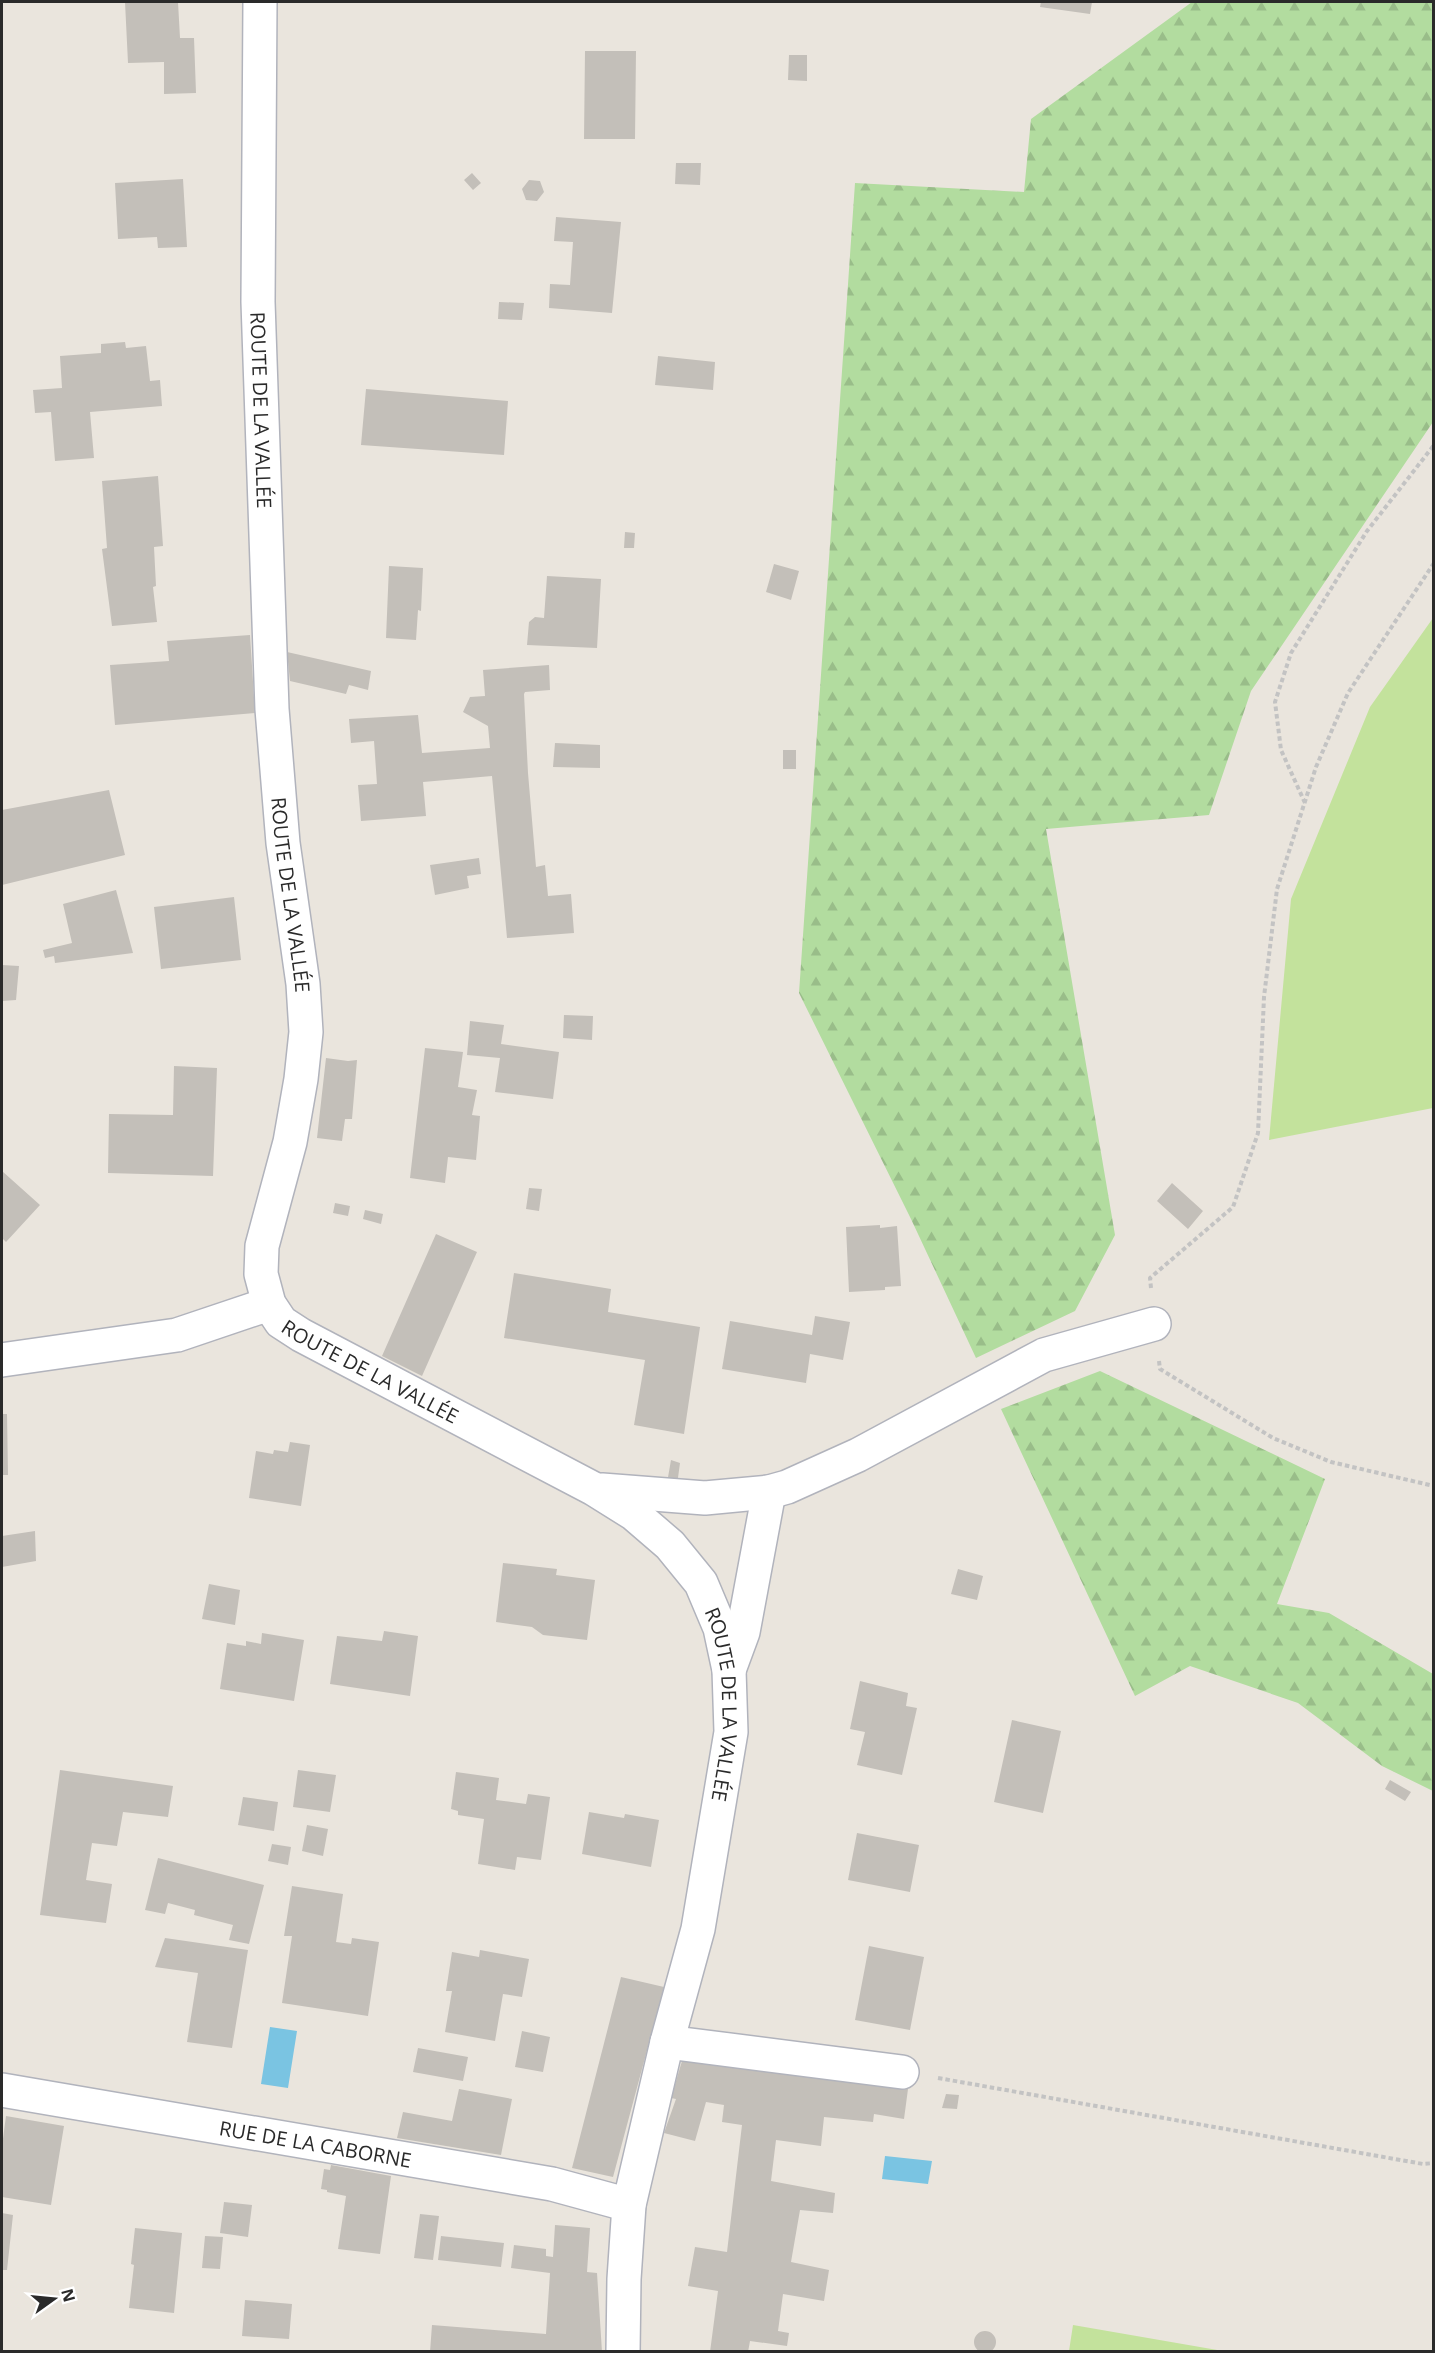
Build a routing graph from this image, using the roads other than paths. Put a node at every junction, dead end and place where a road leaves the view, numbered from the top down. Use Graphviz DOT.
graph roads {
  1 [pos="260,2"];
  2 [pos="269,1304"];
  3 [pos="1154,1324"];
  4 [pos="2,1360"];
  5 [pos="594,1489"];
  6 [pos="769,1492"];
  7 [pos="729,1670"];
  8 [pos="667,2042"];
  9 [pos="902,2072"];
  10 [pos="2,2090"];
  11 [pos="629,2205"];
  12 [pos="623,2352"];
  1 -- 2 [label="street, ROUTE DE LA VALLÉE"];
  2 -- 4 [label="street"];
  2 -- 5 [label="street, ROUTE DE LA VALLÉE"];
  3 -- 6 [label="street"];
  5 -- 6 [label="street"];
  5 -- 7 [label="street, ROUTE DE LA VALLÉE"];
  6 -- 7 [label="street"];
  7 -- 8 [label="street, ROUTE DE LA VALLÉE"];
  8 -- 9 [label="street"];
  8 -- 11 [label="street, ROUTE DE LA VALLÉE"];
  10 -- 11 [label="street, RUE DE LA CABORNE"];
  11 -- 12 [label="street, ROUTE DE LA VALLÉE"];
}
